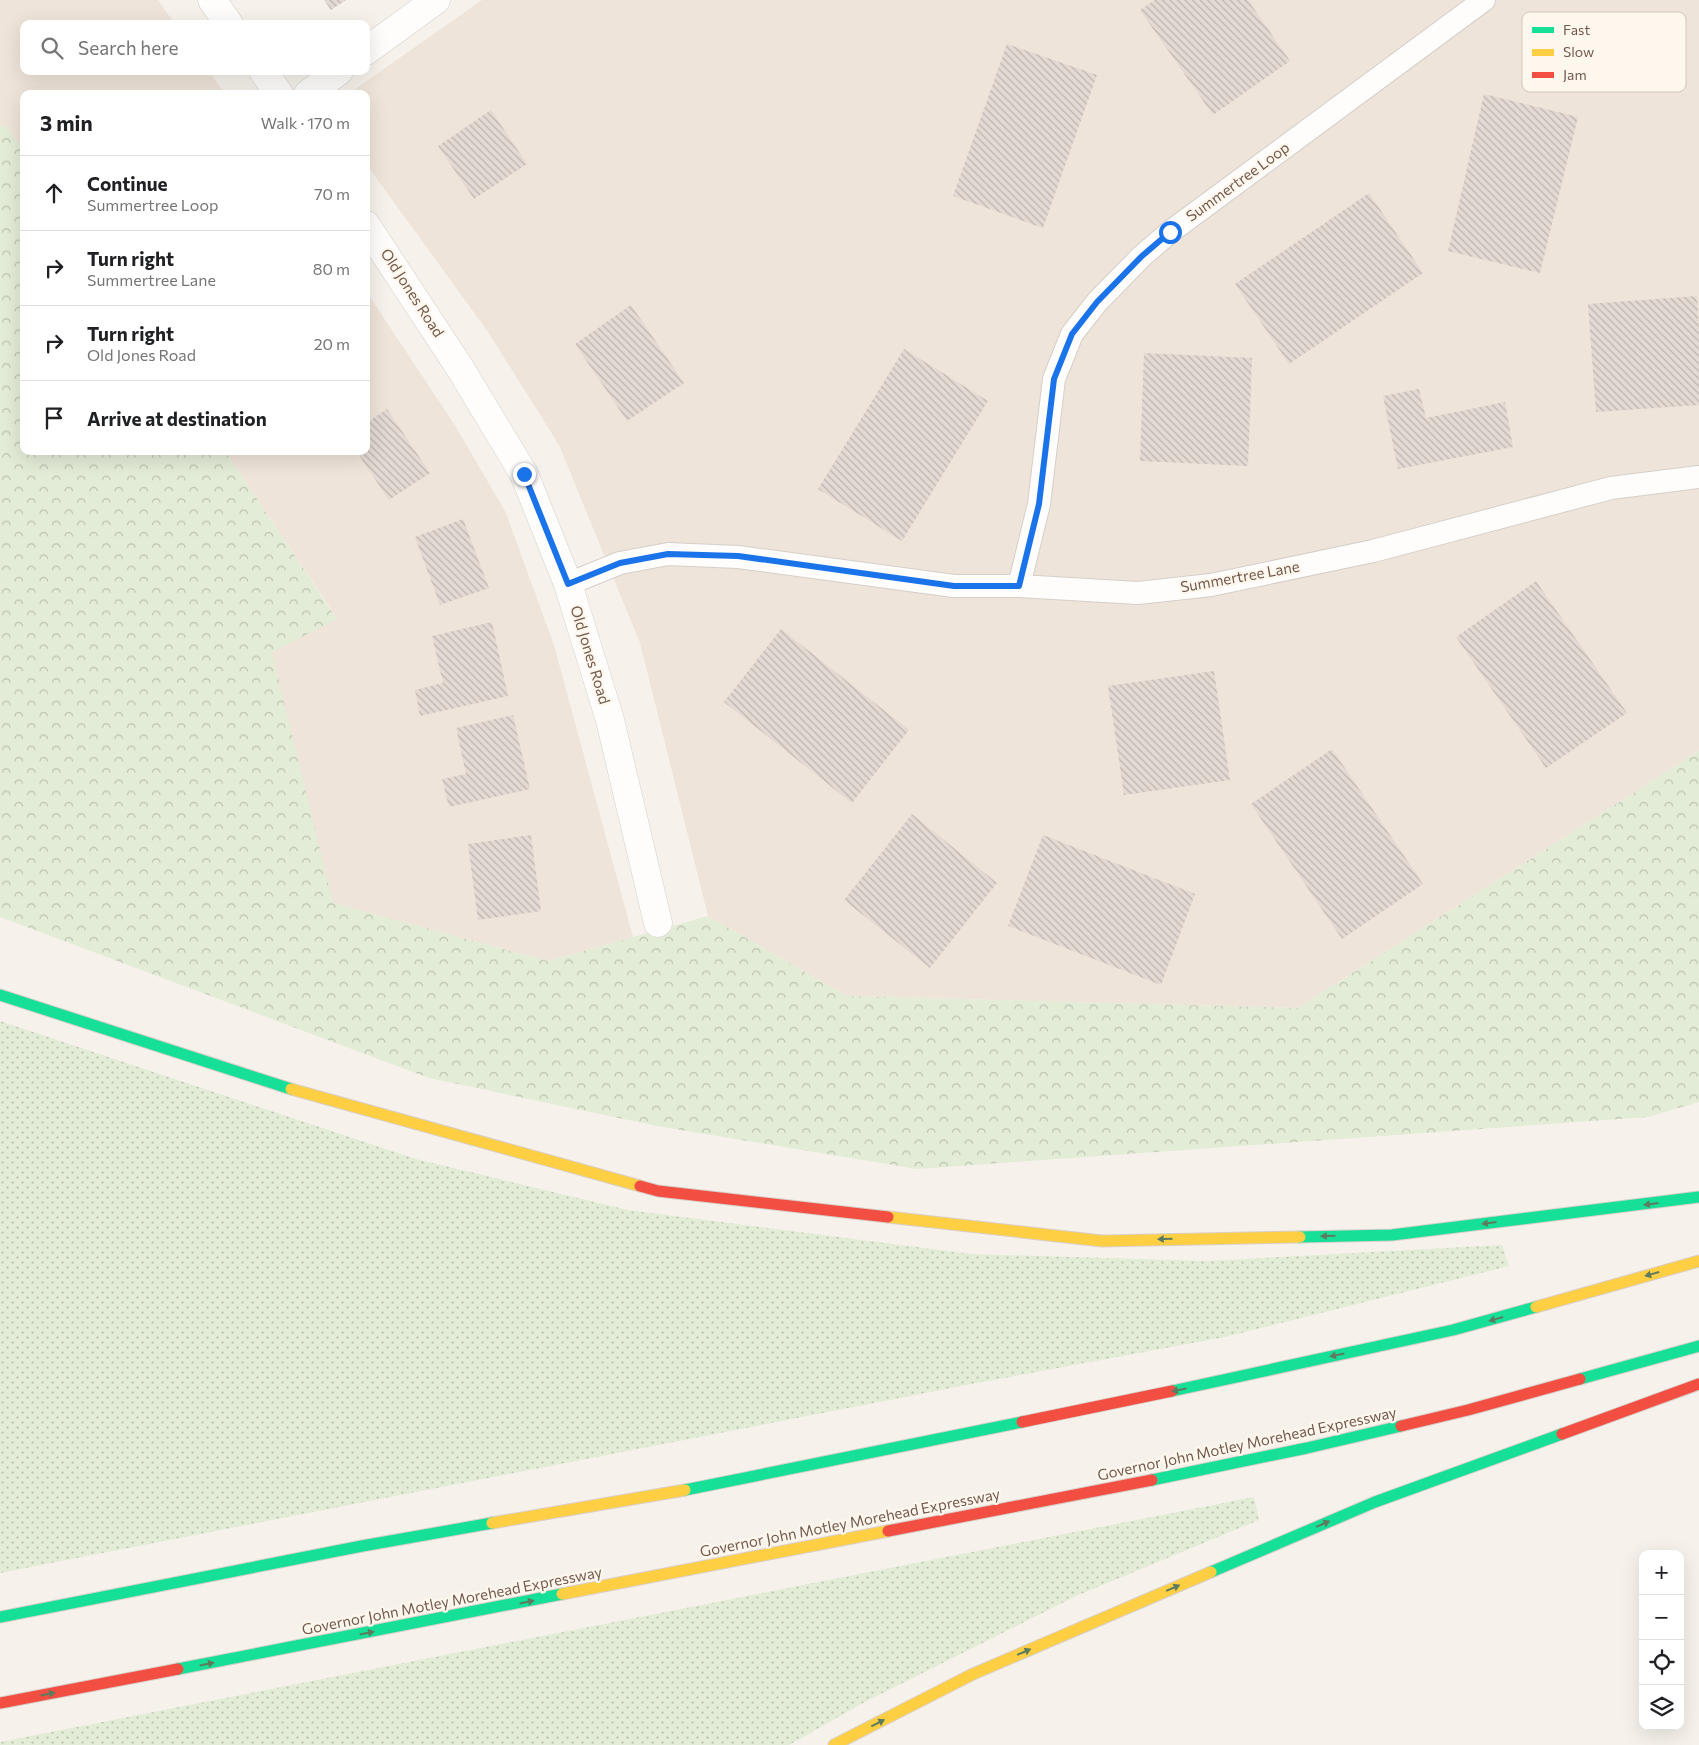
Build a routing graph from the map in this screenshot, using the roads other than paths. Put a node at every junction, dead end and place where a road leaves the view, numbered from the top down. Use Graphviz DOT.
graph roads {
  1 [pos="212,0"];
  2 [pos="436,0"];
  3 [pos="1484,0"];
  4 [pos="226,20"];
  5 [pos="370,48"];
  6 [pos="266,75"];
  7 [pos="334,75"];
  8 [pos="276,90"];
  9 [pos="313,90"];
  10 [pos="370,231"];
  11 [pos="1699,477"];
  12 [pos="568,584"];
  13 [pos="1019,586"];
  14 [pos="658,923"];
  15 [pos="0,995"];
  16 [pos="1699,1197"];
  17 [pos="1699,1261"];
  18 [pos="1699,1346"];
  19 [pos="1699,1384"];
  20 [pos="0,1617"];
  21 [pos="0,1703"];
  22 [pos="834,1745"];
  1 -- 4 [label="street"];
  2 -- 5 [label="street"];
  3 -- 13 [label="lane, Summertree Loop"];
  6 -- 8 [label="street"];
  7 -- 9 [label="street"];
  10 -- 12 [label="street, Old Jones Road"];
  11 -- 13 [label="lane, Summertree Lane"];
  12 -- 13 [label="lane, Summertree Lane"];
  12 -- 14 [label="street, Old Jones Road"];
  16 -- 15 [label="highway, one-way"];
  17 -- 20 [label="highway, one-way"];
  21 -- 18 [label="highway, Governor John Motley Morehead Expressway, one-way"];
  22 -- 19 [label="highway, one-way"];
}
